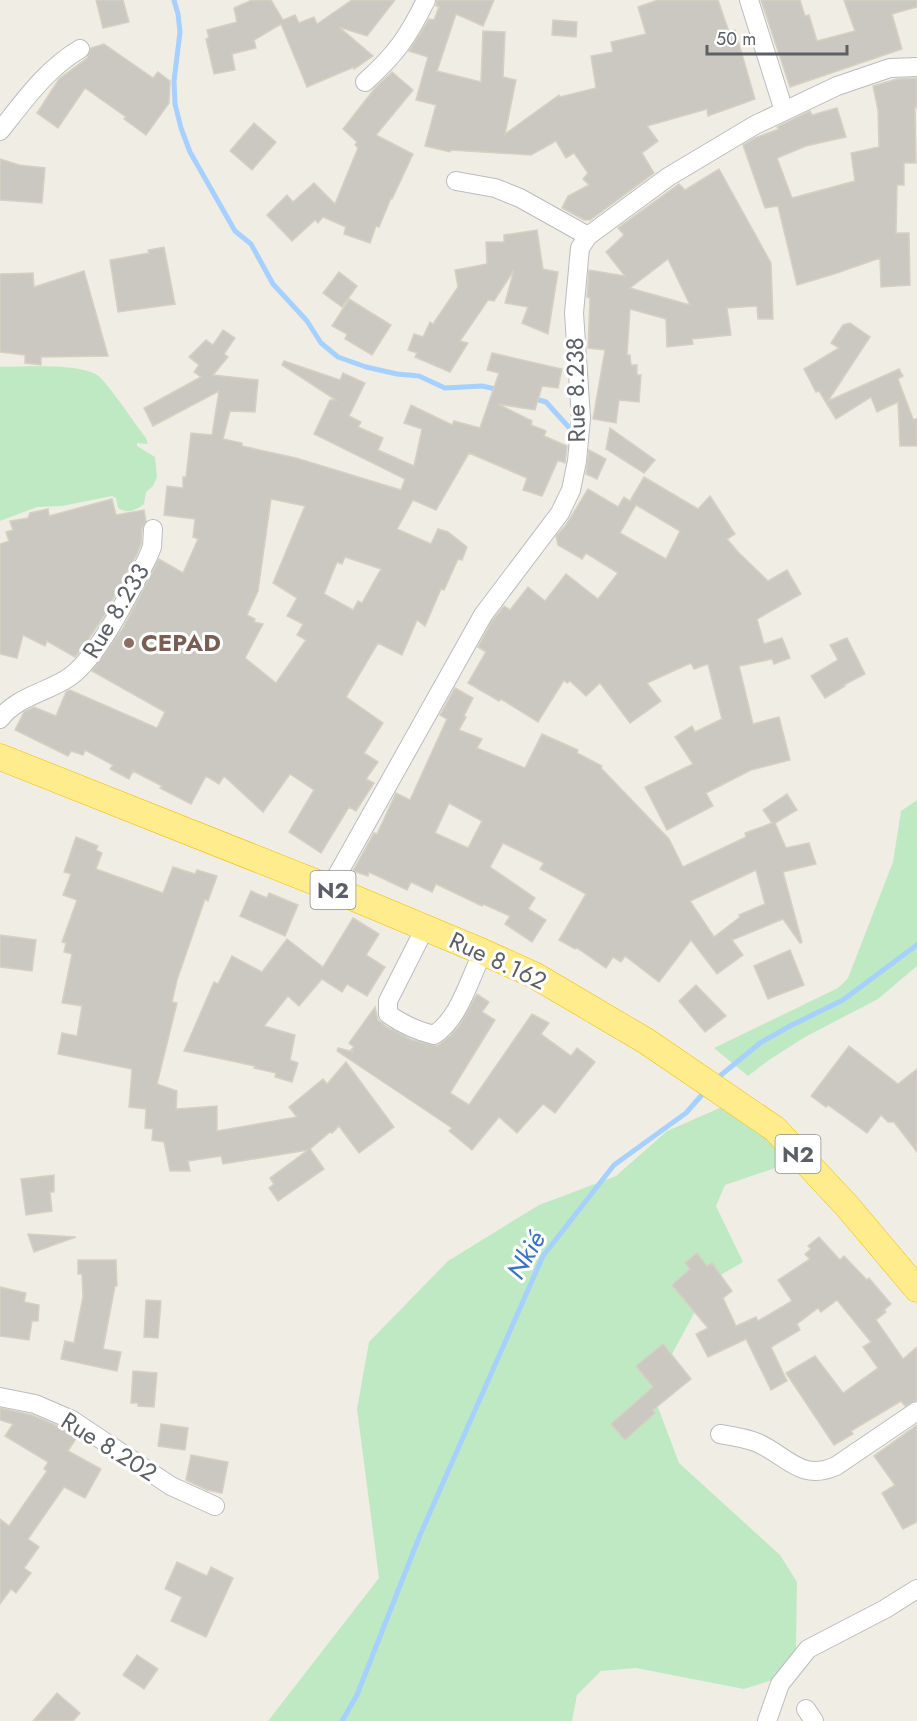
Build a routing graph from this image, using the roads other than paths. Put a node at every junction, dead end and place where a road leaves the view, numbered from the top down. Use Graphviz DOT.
graph roads {
  1 [pos="426,0"];
  2 [pos="749,0"];
  3 [pos="80,49"];
  4 [pos="917,67"];
  5 [pos="364,82"];
  6 [pos="784,111"];
  7 [pos="0,131"];
  8 [pos="456,181"];
  9 [pos="588,236"];
  10 [pos="153,530"];
  11 [pos="0,719"];
  12 [pos="0,757"];
  13 [pos="330,888"];
  14 [pos="425,928"];
  15 [pos="483,952"];
  16 [pos="917,1289"];
  17 [pos="0,1397"];
  18 [pos="917,1411"];
  19 [pos="720,1434"];
  20 [pos="215,1506"];
  21 [pos="917,1589"];
  22 [pos="767,1721"];
  1 -- 5 [label="street"];
  2 -- 6 [label="street"];
  3 -- 7 [label="street"];
  4 -- 6 [label="street"];
  6 -- 9 [label="street"];
  8 -- 9 [label="street"];
  9 -- 13 [label="street, Rue 8.238"];
  10 -- 11 [label="street, Rue 8.233"];
  12 -- 13 [label="highway, Rue 8.162 / N2"];
  13 -- 14 [label="highway, Rue 8.162 / N2"];
  14 -- 15 [label="highway, Rue 8.162 / N2"];
  14 -- 15 [label="street"];
  15 -- 16 [label="highway, Rue 8.162 / N2"];
  17 -- 20 [label="street, Rue 8.202"];
  18 -- 19 [label="street"];
  21 -- 22 [label="street"];
}
